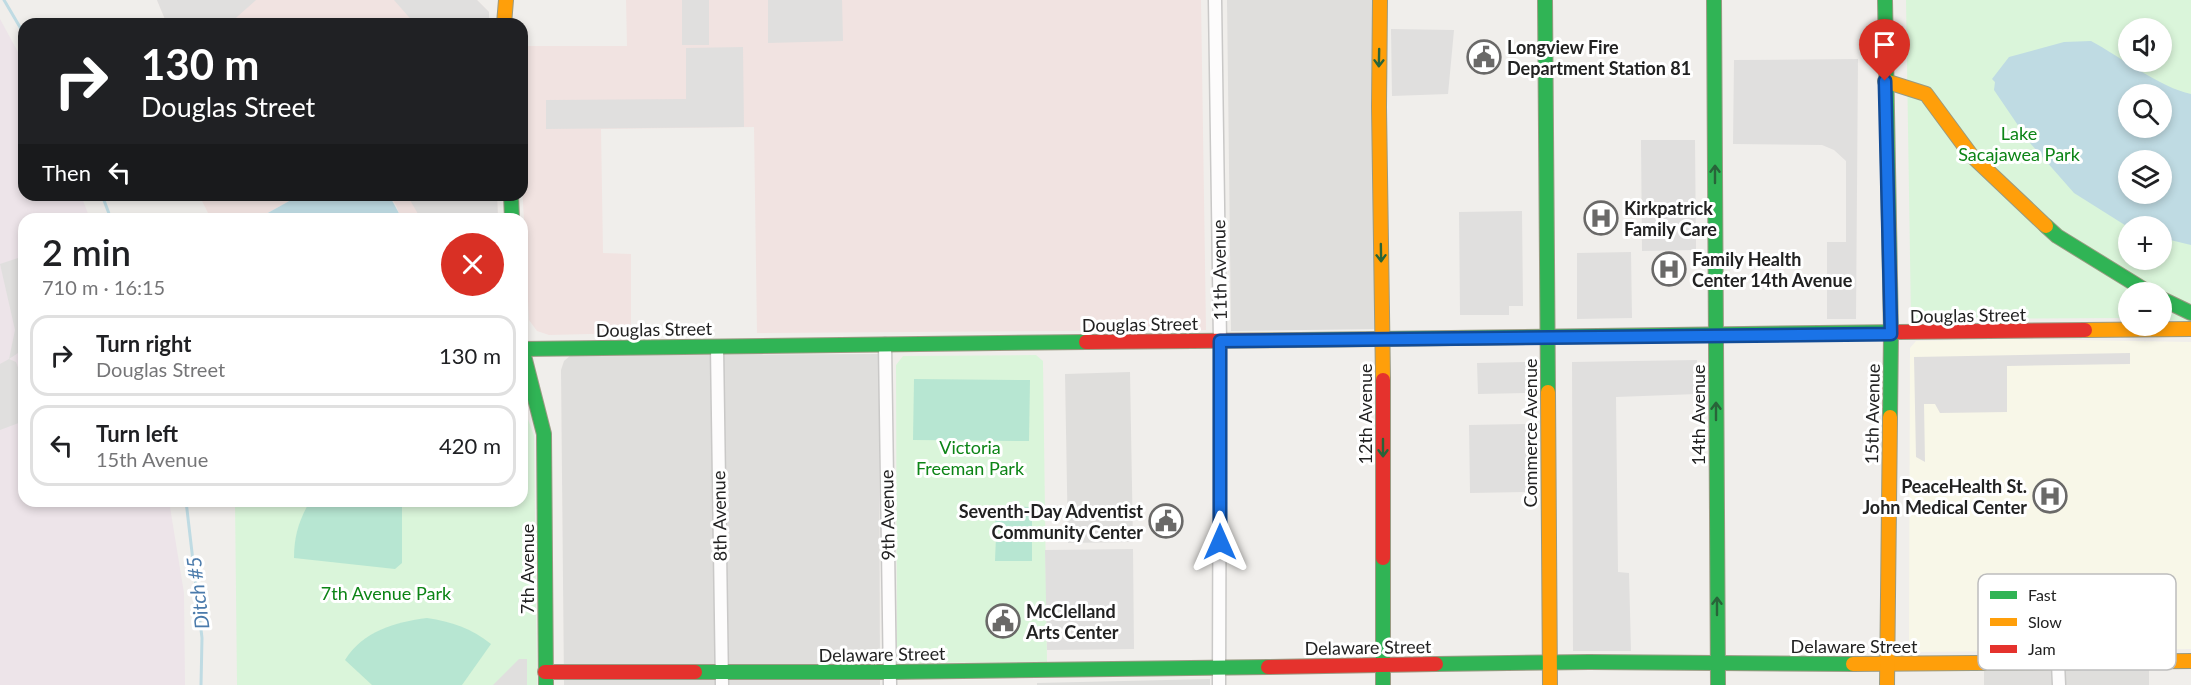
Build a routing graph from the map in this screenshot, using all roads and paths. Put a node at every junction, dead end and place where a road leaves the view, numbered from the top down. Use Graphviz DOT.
graph roads {
  1 [pos="506,0"];
  2 [pos="1215,0"];
  3 [pos="1380,0"];
  4 [pos="1545,0"];
  5 [pos="1714,0"];
  6 [pos="1884,0"];
  7 [pos="504,18"];
  8 [pos="1885,81"];
  9 [pos="2132,282"];
  10 [pos="2172,304"];
  11 [pos="2191,313"];
  12 [pos="2191,329"];
  13 [pos="1891,334"];
  14 [pos="1548,336"];
  15 [pos="1715,336"];
  16 [pos="1383,339"];
  17 [pos="1220,341"];
  18 [pos="885,344"];
  19 [pos="717,347"];
  20 [pos="528,349"];
  21 [pos="528,372"];
  22 [pos="2176,661"];
  23 [pos="2191,661"];
  24 [pos="1550,662"];
  25 [pos="1978,663"];
  26 [pos="1383,664"];
  27 [pos="1718,664"];
  28 [pos="1886,664"];
  29 [pos="1219,668"];
  30 [pos="2058,670"];
  31 [pos="545,679"];
  32 [pos="722,679"];
  33 [pos="890,679"];
  34 [pos="1219,685"];
  35 [pos="1383,685"];
  36 [pos="1550,685"];
  37 [pos="1718,685"];
  38 [pos="1887,685"];
  39 [pos="2059,685"];
  1 -- 7 [label="street"];
  2 -- 17 [label="street, 11th Avenue"];
  3 -- 16 [label="street, 12th Avenue, one-way"];
  4 -- 14 [label="street, Commerce Avenue"];
  15 -- 5 [label="street, 14th Avenue, one-way"];
  6 -- 8 [label="street, 15th Avenue"];
  8 -- 9 [label="street"];
  8 -- 13 [label="street, 15th Avenue"];
  10 -- 11 [label="street"];
  12 -- 13 [label="street, Douglas Street"];
  13 -- 15 [label="street, Douglas Street"];
  13 -- 28 [label="street, 15th Avenue"];
  14 -- 15 [label="street, Douglas Street"];
  14 -- 16 [label="street, Douglas Street"];
  14 -- 24 [label="street, Commerce Avenue"];
  27 -- 15 [label="street, 14th Avenue, one-way"];
  16 -- 17 [label="street, Douglas Street"];
  16 -- 26 [label="street, 12th Avenue, one-way"];
  17 -- 18 [label="street, Douglas Street"];
  17 -- 29 [label="street, 11th Avenue"];
  18 -- 19 [label="street, Douglas Street"];
  18 -- 33 [label="street, 9th Avenue"];
  19 -- 20 [label="street, Douglas Street"];
  19 -- 32 [label="street, 8th Avenue"];
  21 -- 31 [label="street, 7th Avenue"];
  22 -- 23 [label="street, Delaware Street"];
  24 -- 26 [label="street, Delaware Street"];
  24 -- 27 [label="street, Delaware Street"];
  24 -- 36 [label="street, Commerce Avenue"];
  25 -- 28 [label="street, Delaware Street"];
  26 -- 29 [label="street, Delaware Street"];
  26 -- 35 [label="street, 12th Avenue"];
  27 -- 28 [label="street, Delaware Street"];
  27 -- 37 [label="street, 14th Avenue"];
  28 -- 38 [label="street, 15th Avenue"];
  29 -- 33 [label="street, Delaware Street"];
  29 -- 34 [label="street, 11th Avenue"];
  30 -- 39 [label="street"];
  31 -- 32 [label="street, Delaware Street"];
  32 -- 33 [label="street, Delaware Street"];
}
